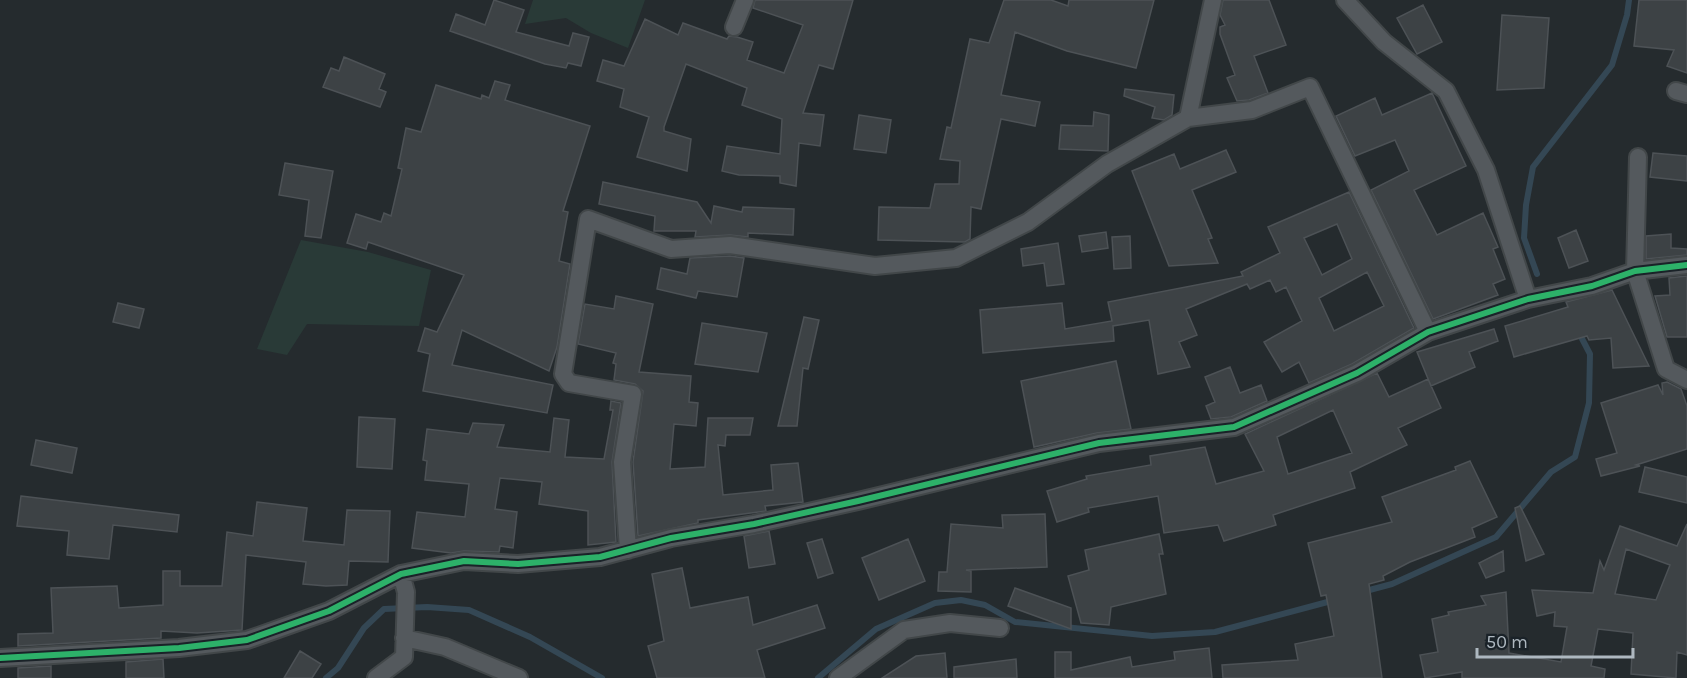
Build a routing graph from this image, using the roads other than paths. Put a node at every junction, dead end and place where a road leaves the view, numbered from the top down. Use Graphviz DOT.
graph roads {
  1 [pos="745,0"];
  2 [pos="1213,0"];
  3 [pos="1345,0"];
  4 [pos="734,27"];
  5 [pos="1188,118"];
  6 [pos="1638,157"];
  7 [pos="1687,265"];
  8 [pos="1635,271"];
  9 [pos="1528,299"];
  10 [pos="1428,332"];
  11 [pos="1687,380"];
  12 [pos="628,550"];
  13 [pos="400,574"];
  14 [pos="1000,628"];
  15 [pos="404,638"];
  16 [pos="0,658"];
  17 [pos="376,678"];
  18 [pos="519,678"];
  19 [pos="838,678"];
  1 -- 4 [label="street"];
  2 -- 5 [label="street"];
  3 -- 9 [label="street"];
  5 -- 10 [label="street"];
  5 -- 12 [label="street"];
  6 -- 8 [label="street"];
  7 -- 8 [label="street"];
  8 -- 9 [label="street"];
  8 -- 11 [label="street"];
  9 -- 10 [label="street"];
  10 -- 12 [label="street"];
  12 -- 13 [label="street"];
  13 -- 15 [label="street"];
  13 -- 16 [label="street"];
  14 -- 19 [label="street"];
  15 -- 17 [label="street"];
  15 -- 18 [label="street"];
}
